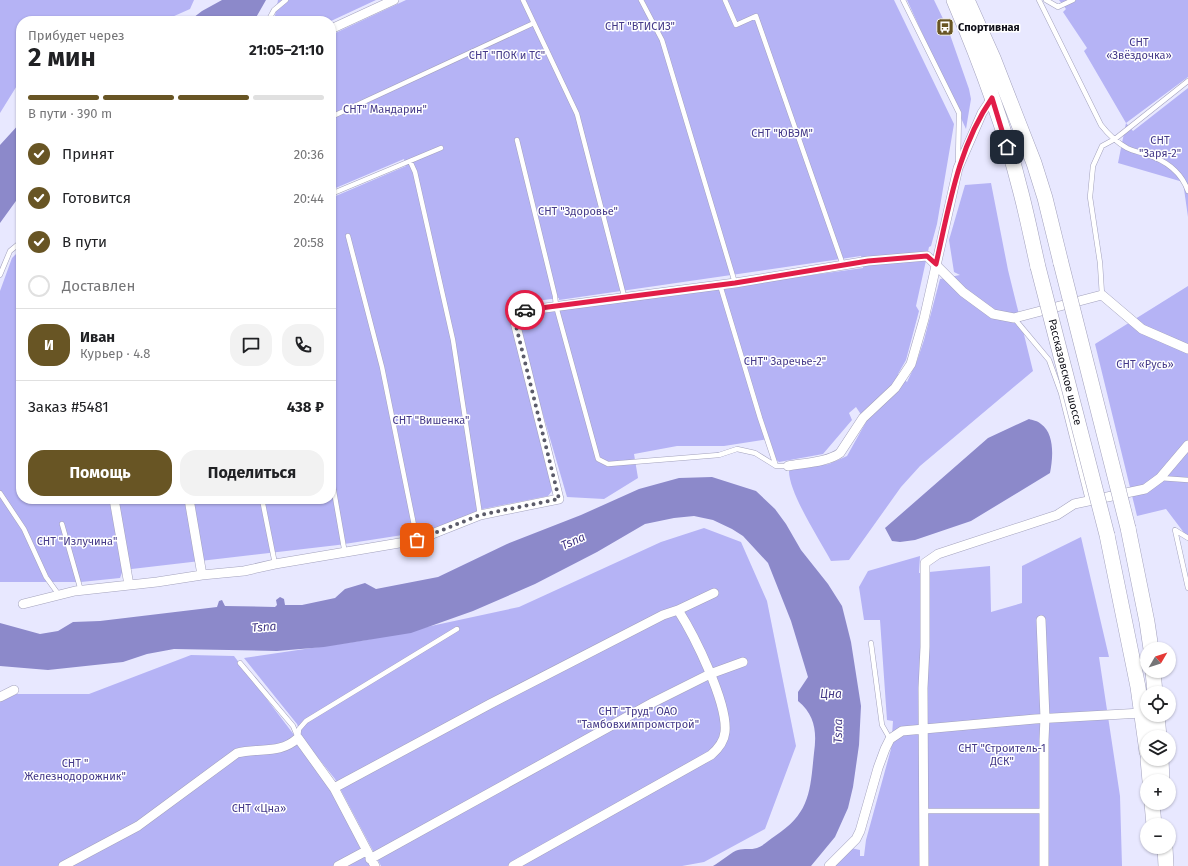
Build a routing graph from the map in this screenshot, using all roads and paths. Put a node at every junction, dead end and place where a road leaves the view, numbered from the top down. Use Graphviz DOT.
graph roads {
  1 [pos="286,0"];
  2 [pos="394,0"];
  3 [pos="523,0"];
  4 [pos="641,0"];
  5 [pos="725,0"];
  6 [pos="903,0"];
  7 [pos="954,0"];
  8 [pos="967,0"];
  9 [pos="1039,0"];
  10 [pos="1046,0"];
  11 [pos="1073,0"];
  12 [pos="271,16"];
  13 [pos="534,23"];
  14 [pos="336,27"];
  15 [pos="1188,81"];
  16 [pos="992,98"];
  17 [pos="336,115"];
  18 [pos="1115,139"];
  19 [pos="517,140"];
  20 [pos="441,148"];
  21 [pos="410,161"];
  22 [pos="958,168"];
  23 [pos="1188,189"];
  24 [pos="336,192"];
  25 [pos="348,236"];
  26 [pos="16,246"];
  27 [pos="936,264"];
  28 [pos="844,265"];
  29 [pos="0,275"];
  30 [pos="735,283"];
  31 [pos="720,285"];
  32 [pos="1102,295"];
  33 [pos="624,296"];
  34 [pos="556,306"];
  35 [pos="1014,318"];
  36 [pos="1188,349"];
  37 [pos="1188,444"];
  38 [pos="776,466"];
  39 [pos="788,466"];
  40 [pos="1160,478"];
  41 [pos="1188,480"];
  42 [pos="0,493"];
  43 [pos="1088,500"];
  44 [pos="115,504"];
  45 [pos="189,504"];
  46 [pos="263,504"];
  47 [pos="336,504"];
  48 [pos="480,515"];
  49 [pos="62,524"];
  50 [pos="1188,538"];
  51 [pos="417,540"];
  52 [pos="344,554"];
  53 [pos="275,564"];
  54 [pos="202,575"];
  55 [pos="129,585"];
  56 [pos="1188,588"];
  57 [pos="81,591"];
  58 [pos="714,593"];
  59 [pos="59,595"];
  60 [pos="22,604"];
  61 [pos="678,610"];
  62 [pos="1041,620"];
  63 [pos="457,629"];
  64 [pos="1149,642"];
  65 [pos="871,643"];
  66 [pos="743,662"];
  67 [pos="240,663"];
  68 [pos="710,674"];
  69 [pos="14,690"];
  70 [pos="0,697"];
  71 [pos="1140,702"];
  72 [pos="1140,713"];
  73 [pos="1045,718"];
  74 [pos="923,729"];
  75 [pos="298,738"];
  76 [pos="890,739"];
  77 [pos="334,788"];
  78 [pos="924,811"];
  79 [pos="1044,811"];
  80 [pos="1155,854"];
  81 [pos="1165,854"];
  82 [pos="371,859"];
  83 [pos="63,866"];
  84 [pos="338,866"];
  85 [pos="513,866"];
  86 [pos="829,866"];
  87 [pos="924,866"];
  88 [pos="1044,866"];
  89 [pos="1155,866"];
  90 [pos="1166,866"];
  1 -- 12 [label="lane"];
  2 -- 14 [label="street"];
  3 -- 13 [label="lane"];
  4 -- 30 [label="lane"];
  5 -- 28 [label="lane"];
  6 -- 22 [label="lane"];
  7 -- 16 [label="main road, Рассказовское шоссе"];
  8 -- 64 [label="main road, Рассказовское шоссе, bridge"];
  9 -- 18 [label="lane"];
  10 -- 11 [label="lane"];
  13 -- 17 [label="lane"];
  13 -- 33 [label="lane"];
  15 -- 18 [label="lane"];
  16 -- 22 [label="street"];
  16 -- 71 [label="main road, Рассказовское шоссе, bridge"];
  18 -- 23 [label="lane"];
  18 -- 32 [label="lane"];
  19 -- 34 [label="lane"];
  20 -- 21 [label="lane"];
  21 -- 24 [label="lane"];
  21 -- 48 [label="lane"];
  22 -- 27 [label="street"];
  25 -- 51 [label="lane"];
  26 -- 29 [label="lane"];
  27 -- 28 [label="street"];
  27 -- 35 [label="street"];
  27 -- 39 [label="street"];
  28 -- 30 [label="street"];
  30 -- 31 [label="street"];
  31 -- 33 [label="street"];
  31 -- 38 [label="lane"];
  32 -- 35 [label="street"];
  32 -- 36 [label="street"];
  33 -- 34 [label="street"];
  34 -- 38 [label="lane"];
  34 -- 48 [label="street"];
  35 -- 43 [label="lane"];
  37 -- 40 [label="street"];
  38 -- 39 [label="lane"];
  40 -- 41 [label="lane"];
  40 -- 43 [label="street"];
  42 -- 59 [label="lane"];
  43 -- 74 [label="street"];
  44 -- 55 [label="street"];
  45 -- 54 [label="street"];
  46 -- 53 [label="lane"];
  47 -- 52 [label="lane"];
  48 -- 51 [label="street"];
  49 -- 57 [label="lane"];
  50 -- 56 [label="lane"];
  51 -- 52 [label="street"];
  52 -- 53 [label="street"];
  53 -- 54 [label="street"];
  54 -- 55 [label="street"];
  55 -- 57 [label="street"];
  57 -- 59 [label="street"];
  58 -- 61 [label="street"];
  59 -- 60 [label="street"];
  61 -- 68 [label="street"];
  61 -- 77 [label="street"];
  62 -- 73 [label="street"];
  63 -- 75 [label="lane"];
  65 -- 76 [label="lane"];
  66 -- 68 [label="street"];
  67 -- 75 [label="lane"];
  68 -- 82 [label="street"];
  68 -- 85 [label="street"];
  69 -- 70 [label="street"];
  72 -- 73 [label="street"];
  73 -- 74 [label="street"];
  73 -- 79 [label="street"];
  74 -- 76 [label="street"];
  74 -- 78 [label="street"];
  75 -- 77 [label="street"];
  75 -- 83 [label="street"];
  76 -- 86 [label="street"];
  77 -- 82 [label="street"];
  78 -- 79 [label="lane"];
  78 -- 87 [label="street"];
  79 -- 88 [label="street"];
  80 -- 89 [label="main road"];
  81 -- 90 [label="main road"];
  82 -- 84 [label="street"];
}
